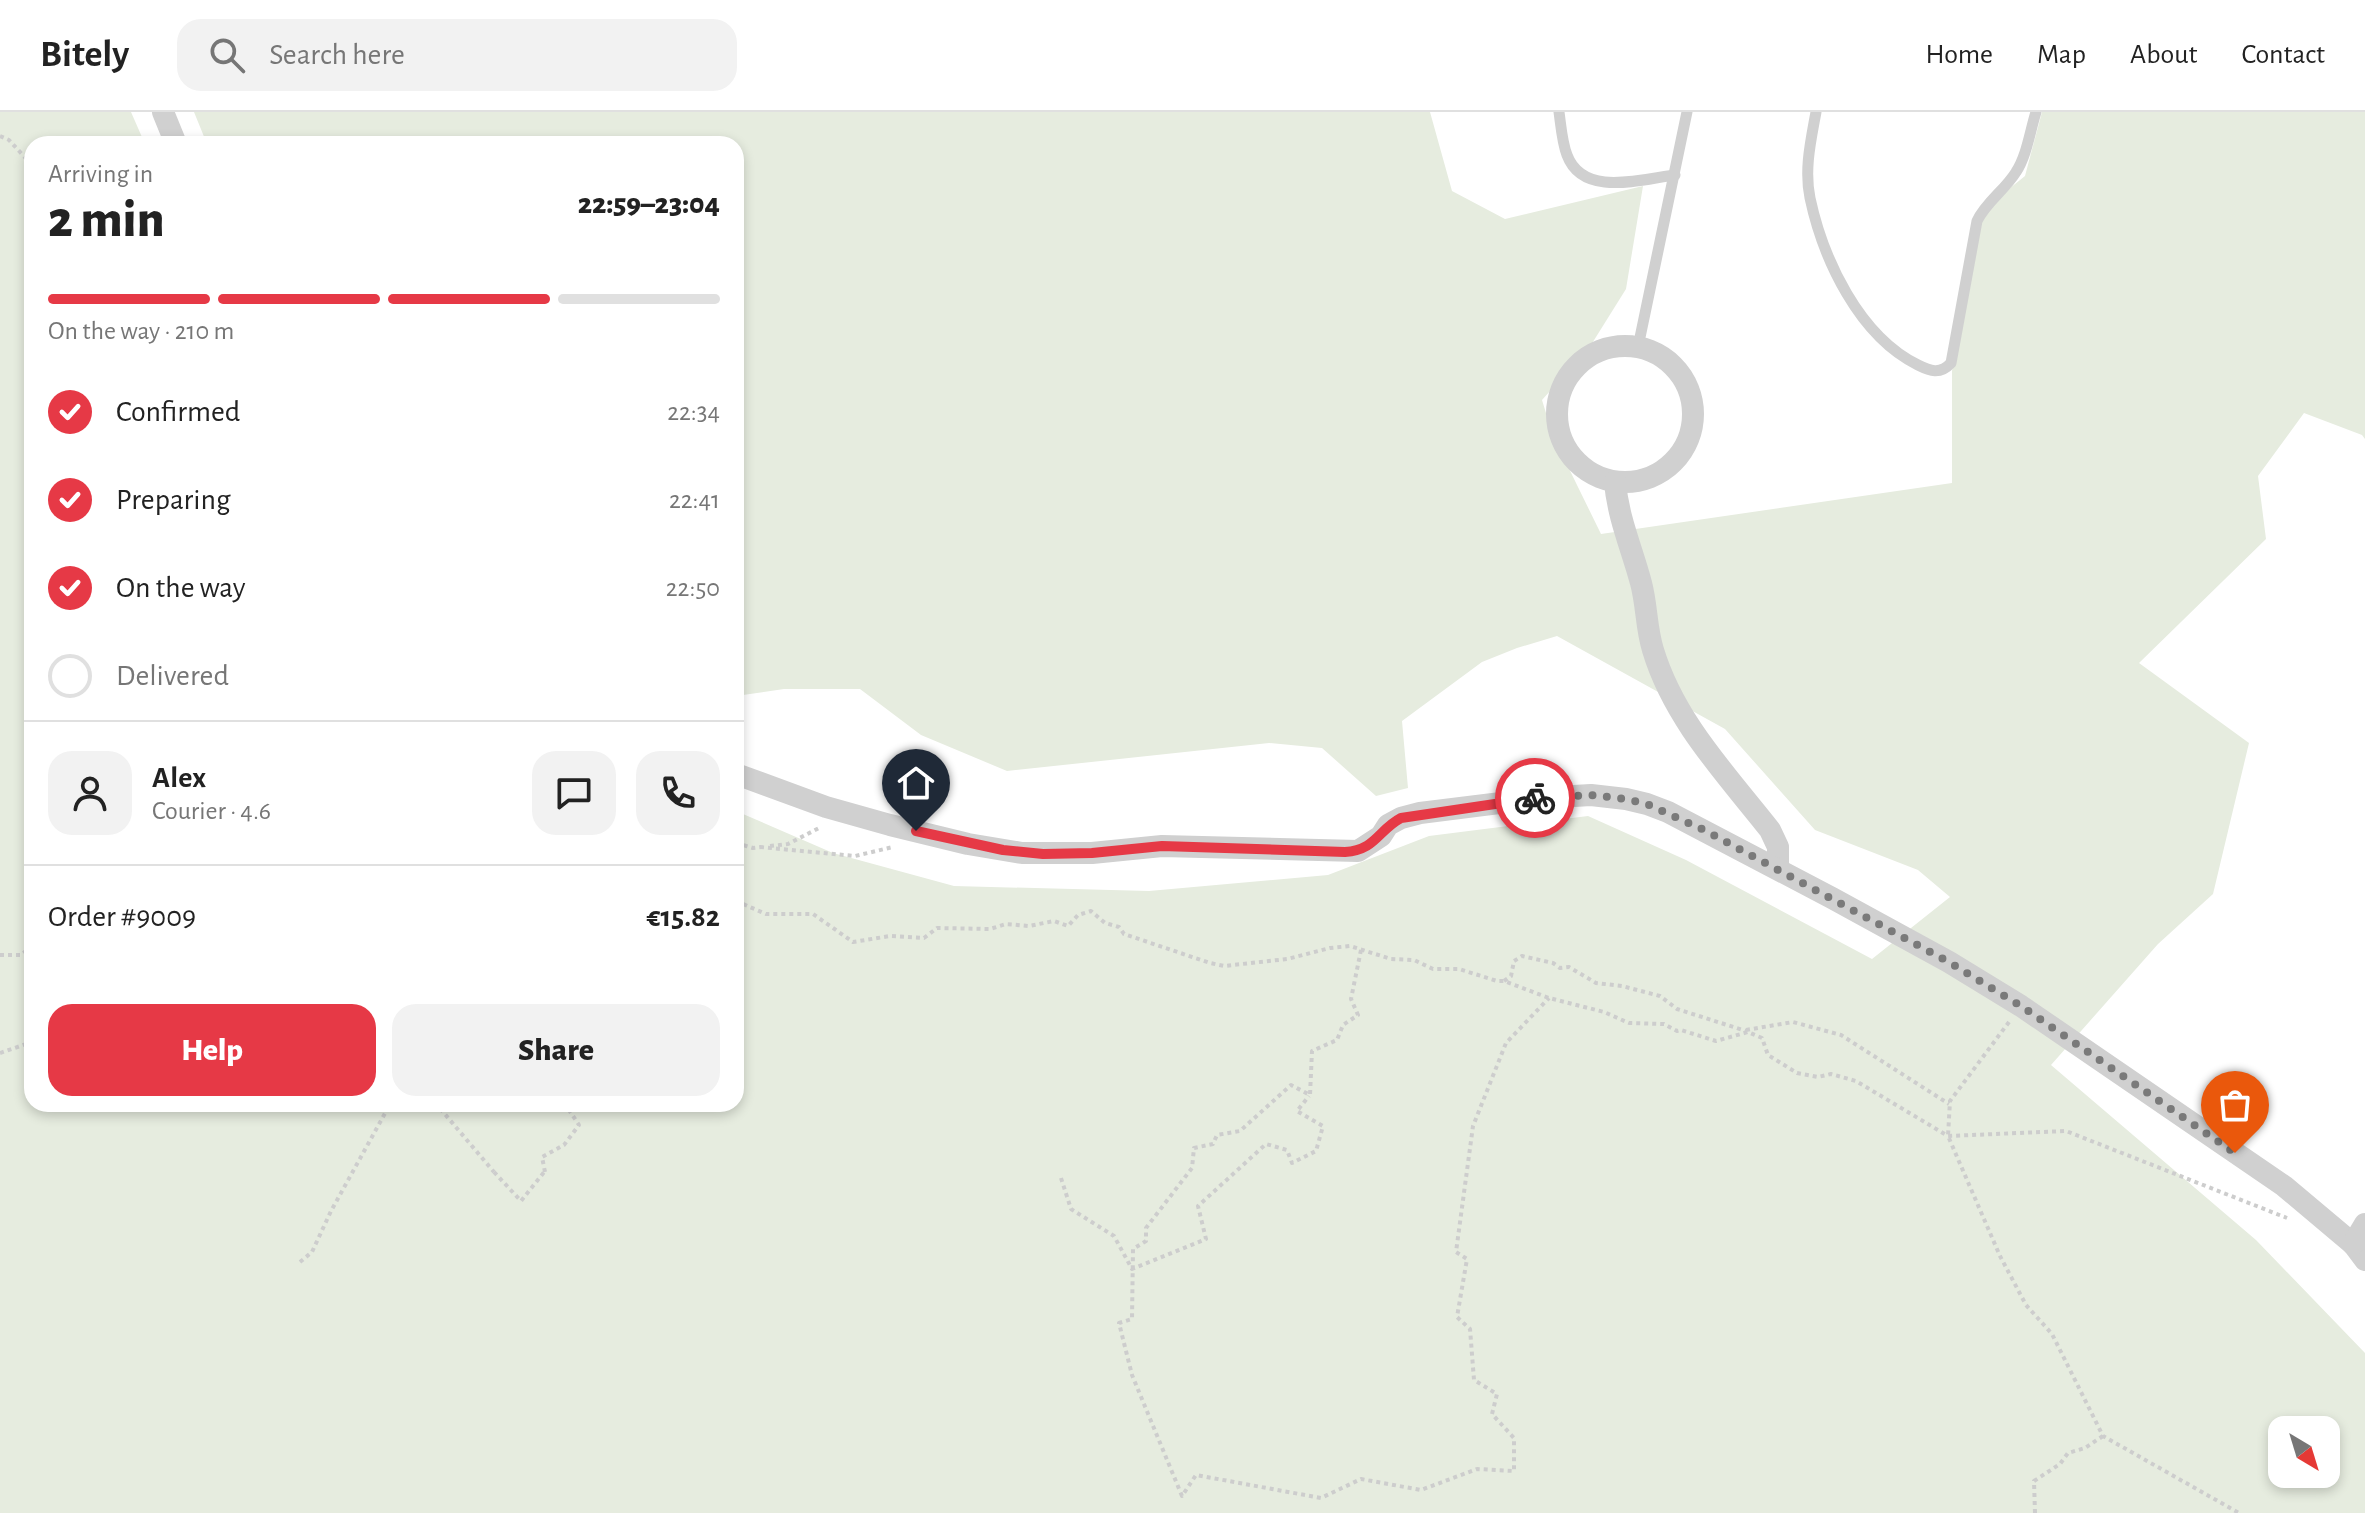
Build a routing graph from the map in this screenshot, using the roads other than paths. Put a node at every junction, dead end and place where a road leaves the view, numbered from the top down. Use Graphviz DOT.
graph roads {
  1 [pos="163,112"];
  2 [pos="1559,112"];
  3 [pos="1687,112"];
  4 [pos="1816,112"];
  5 [pos="2036,112"];
  6 [pos="173,136"];
  7 [pos="1675,175"];
  8 [pos="1638,347"];
  9 [pos="1615,482"];
  10 [pos="744,777"];
  11 [pos="1778,868"];
  12 [pos="2365,1224"];
  13 [pos="2359,1252"];
  1 -- 6 [label="street"];
  2 -- 7 [label="lane"];
  3 -- 7 [label="lane"];
  4 -- 5 [label="lane"];
  7 -- 8 [label="lane"];
  8 -- 9 [label="street"];
  8 -- 9 [label="street"];
  9 -- 11 [label="street"];
  10 -- 11 [label="street"];
  11 -- 13 [label="street"];
  12 -- 13 [label="street"];
}
